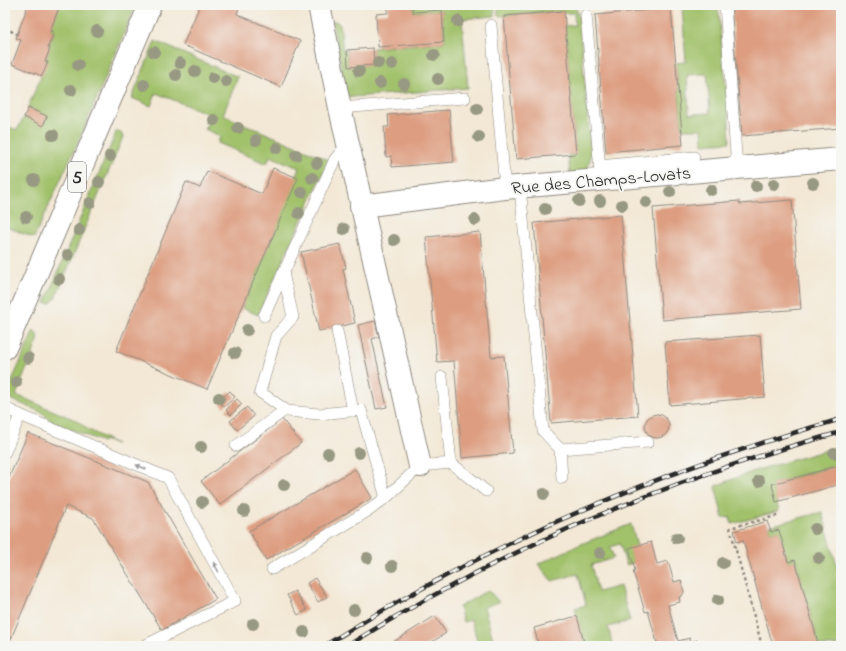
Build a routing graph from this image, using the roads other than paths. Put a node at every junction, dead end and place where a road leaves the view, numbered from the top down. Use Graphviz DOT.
graph roads {
  1 [pos="150,5"];
  2 [pos="319,5"];
  3 [pos="725,5"];
  4 [pos="586,15"];
  5 [pos="492,25"];
  6 [pos="465,98"];
  7 [pos="340,108"];
  8 [pos="348,144"];
  9 [pos="694,157"];
  10 [pos="841,160"];
  11 [pos="737,168"];
  12 [pos="600,173"];
  13 [pos="513,188"];
  14 [pos="361,206"];
  15 [pos="283,273"];
  16 [pos="264,316"];
  17 [pos="337,331"];
  18 [pos="5,348"];
  19 [pos="442,377"];
  20 [pos="5,408"];
  21 [pos="285,410"];
  22 [pos="353,411"];
  23 [pos="20,415"];
  24 [pos="648,442"];
  25 [pos="236,446"];
  26 [pos="560,449"];
  27 [pos="5,452"];
  28 [pos="451,463"];
  29 [pos="420,466"];
  30 [pos="562,478"];
  31 [pos="486,491"];
  32 [pos="386,498"];
  33 [pos="272,569"];
  34 [pos="144,646"];
  1 -- 18 [label="street, 5"];
  2 -- 7 [label="street"];
  3 -- 11 [label="lane"];
  4 -- 12 [label="lane"];
  5 -- 13 [label="lane"];
  6 -- 7 [label="lane"];
  7 -- 8 [label="street"];
  8 -- 14 [label="street"];
  8 -- 15 [label="lane"];
  9 -- 12 [label="lane"];
  10 -- 11 [label="street, Rue des Champs-Lovats"];
  11 -- 12 [label="street, Rue des Champs-Lovats"];
  12 -- 13 [label="street, Rue des Champs-Lovats"];
  13 -- 14 [label="street, Rue des Champs-Lovats"];
  13 -- 26 [label="lane"];
  14 -- 29 [label="street"];
  15 -- 16 [label="lane"];
  15 -- 21 [label="lane"];
  17 -- 22 [label="lane"];
  19 -- 28 [label="lane"];
  20 -- 23 [label="lane"];
  21 -- 22 [label="lane"];
  21 -- 25 [label="lane"];
  22 -- 32 [label="lane"];
  23 -- 27 [label="lane"];
  34 -- 23 [label="lane, one-way"];
  24 -- 26 [label="lane"];
  26 -- 30 [label="lane"];
  28 -- 29 [label="lane"];
  28 -- 31 [label="lane"];
  29 -- 32 [label="lane"];
  32 -- 33 [label="lane"];
}
